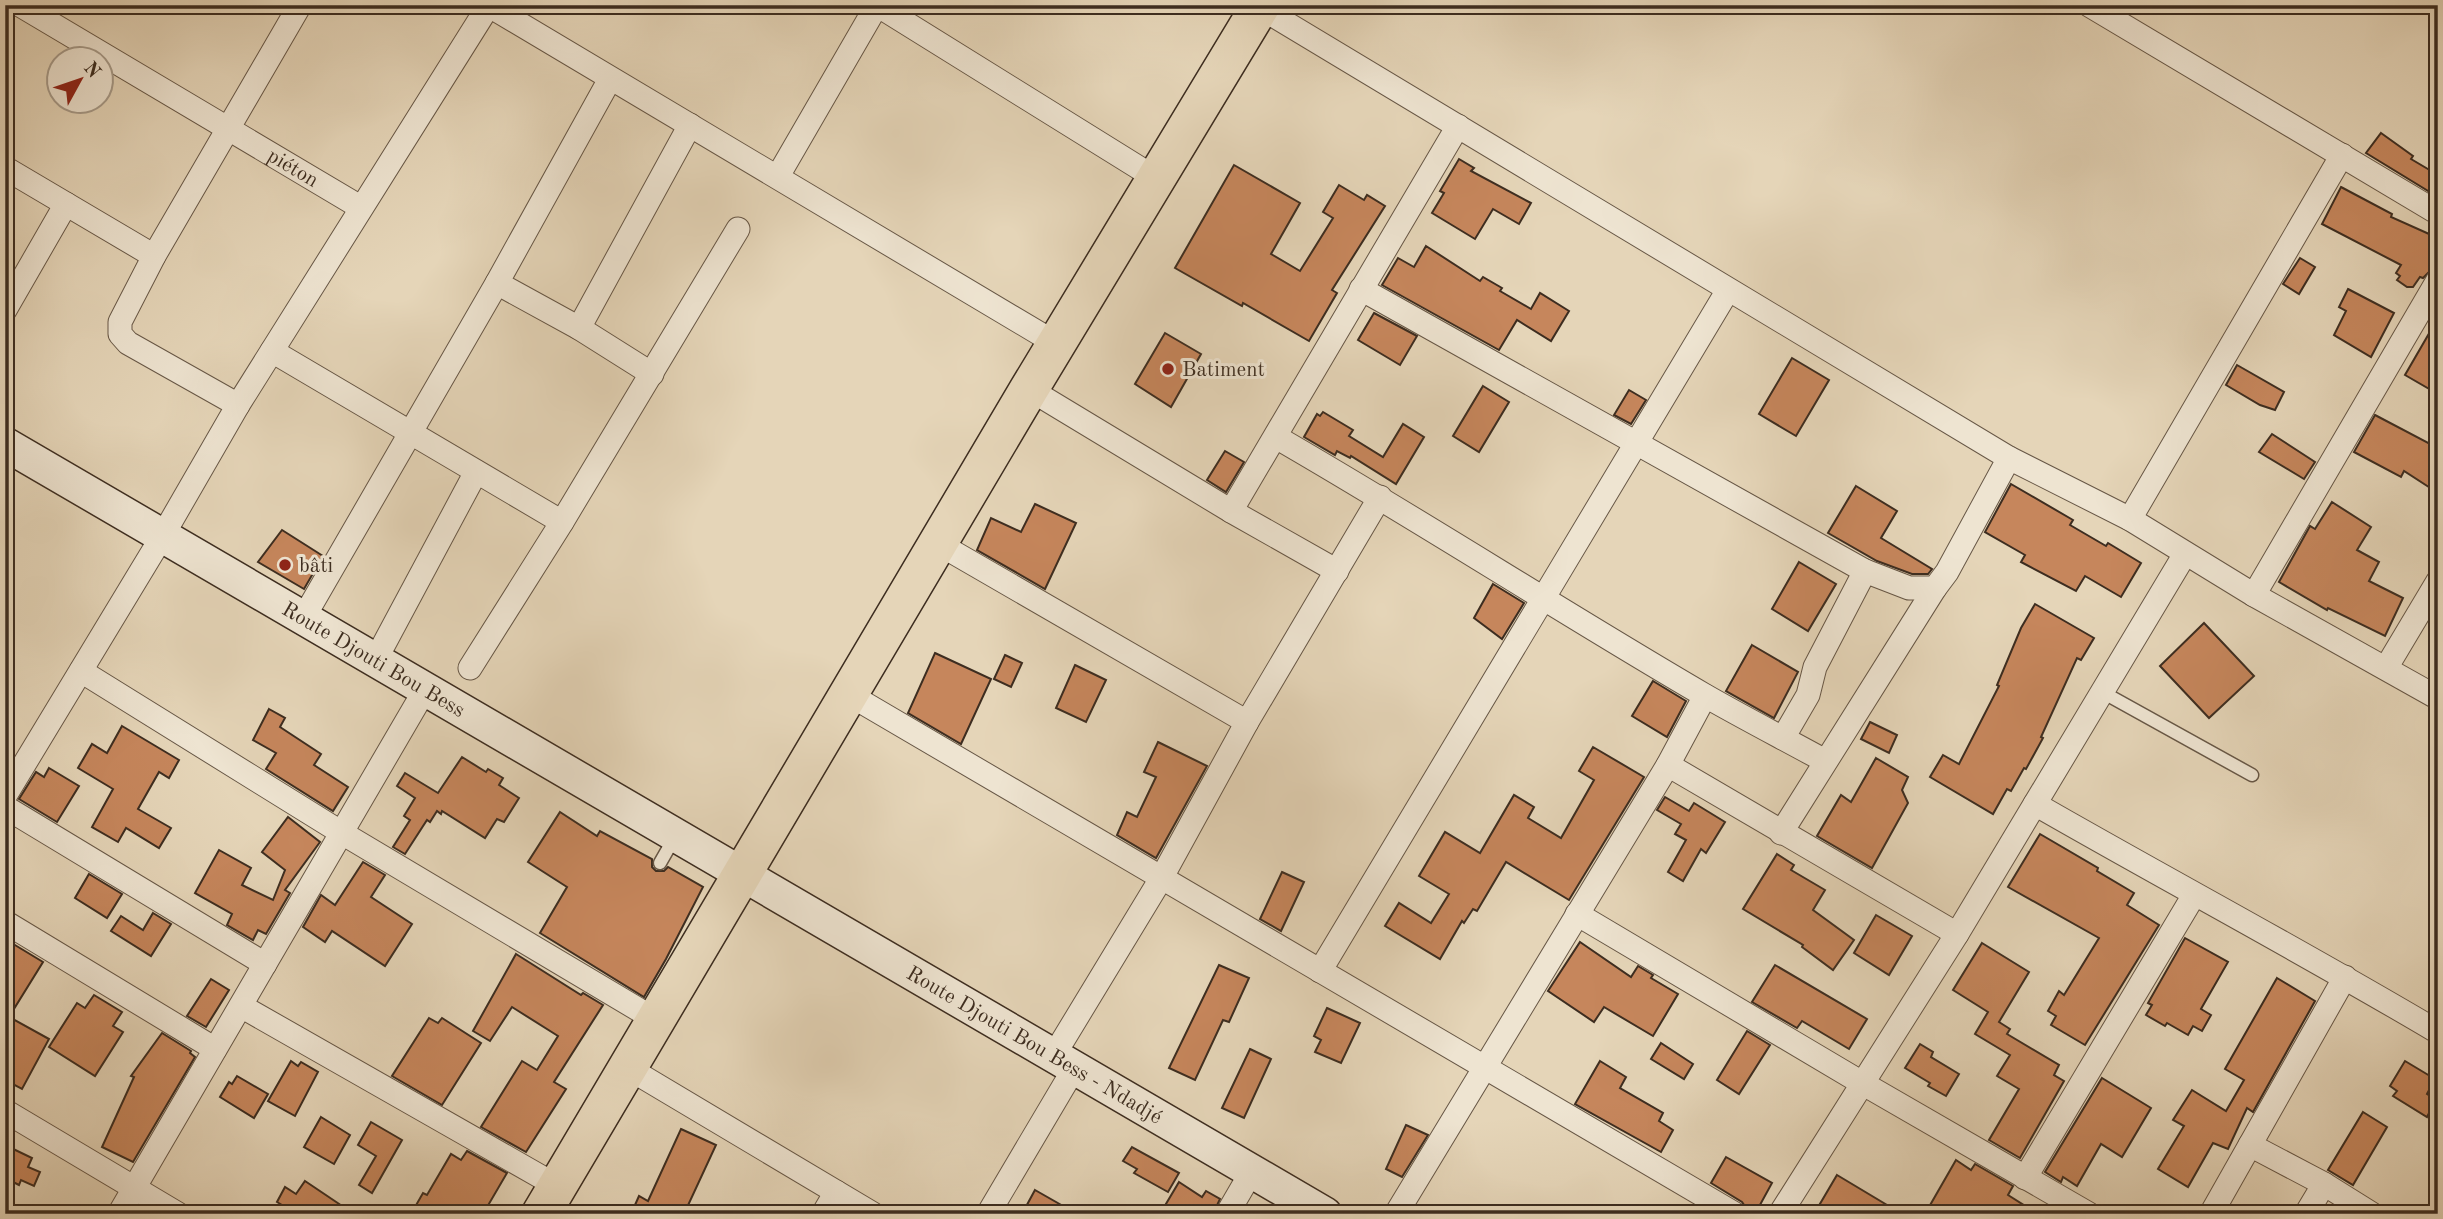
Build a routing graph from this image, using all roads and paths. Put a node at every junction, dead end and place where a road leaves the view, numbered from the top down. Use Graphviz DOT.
graph roads {
  1 [pos="20,5"];
  2 [pos="300,5"];
  3 [pos="488,5"];
  4 [pos="877,5"];
  5 [pos="2089,5"];
  6 [pos="1259,6"];
  7 [pos="610,79"];
  8 [pos="690,125"];
  9 [pos="1458,126"];
  10 [pos="228,129"];
  11 [pos="2342,155"];
  12 [pos="5,168"];
  13 [pos="778,176"];
  14 [pos="1157,179"];
  15 [pos="66,204"];
  16 [pos="360,207"];
  17 [pos="2438,213"];
  18 [pos="738,229"];
  19 [pos="154,256"];
  20 [pos="2438,279"];
  21 [pos="497,283"];
  22 [pos="1361,289"];
  23 [pos="1728,290"];
  24 [pos="5,310"];
  25 [pos="579,328"];
  26 [pos="1058,344"];
  27 [pos="272,351"];
  28 [pos="652,374"];
  29 [pos="1029,390"];
  30 [pos="238,405"];
  31 [pos="410,433"];
  32 [pos="1276,437"];
  33 [pos="1637,442"];
  34 [pos="6,447"];
  35 [pos="2009,458"];
  36 [pos="476,472"];
  37 [pos="1380,497"];
  38 [pos="1231,511"];
  39 [pos="2130,519"];
  40 [pos="562,522"];
  41 [pos="163,536"];
  42 [pos="939,544"];
  43 [pos="2185,554"];
  44 [pos="1337,571"];
  45 [pos="1865,571"];
  46 [pos="2438,581"];
  47 [pos="1935,588"];
  48 [pos="2254,595"];
  49 [pos="1542,598"];
  50 [pos="304,617"];
  51 [pos="376,659"];
  52 [pos="470,668"];
  53 [pos="2386,668"];
  54 [pos="81,671"];
  55 [pos="426,688"];
  56 [pos="2104,693"];
  57 [pos="850,695"];
  58 [pos="1705,696"];
  59 [pos="2438,698"];
  60 [pos="1247,722"];
  61 [pos="1783,738"];
  62 [pos="1825,761"];
  63 [pos="1668,765"];
  64 [pos="2252,775"];
  65 [pos="5,796"];
  66 [pos="2035,804"];
  67 [pos="5,807"];
  68 [pos="342,833"];
  69 [pos="1781,833"];
  70 [pos="743,874"];
  71 [pos="1162,877"];
  72 [pos="2194,895"];
  73 [pos="1577,914"];
  74 [pos="5,922"];
  75 [pos="1957,934"];
  76 [pos="265,964"];
  77 [pos="1320,971"];
  78 [pos="2345,976"];
  79 [pos="241,1006"];
  80 [pos="656,1020"];
  81 [pos="2438,1032"];
  82 [pos="215,1049"];
  83 [pos="1064,1061"];
  84 [pos="1485,1067"];
  85 [pos="628,1068"];
  86 [pos="1861,1083"];
  87 [pos="5,1111"];
  88 [pos="2250,1145"];
  89 [pos="1252,1171"];
  90 [pos="2025,1178"];
  91 [pos="2324,1184"];
  92 [pos="134,1188"];
  93 [pos="836,1192"];
  94 [pos="549,1200"];
  95 [pos="119,1214"];
  96 [pos="178,1214"];
  97 [pos="823,1214"];
  98 [pos="873,1214"];
  99 [pos="988,1214"];
  100 [pos="1227,1214"];
  101 [pos="1325,1214"];
  102 [pos="1396,1214"];
  103 [pos="1735,1214"];
  104 [pos="1780,1214"];
  105 [pos="2089,1214"];
  106 [pos="2211,1214"];
  107 [pos="2306,1214"];
  108 [pos="2372,1214"];
  1 -- 10 [label="street, piéton"];
  2 -- 10 [label="street"];
  3 -- 7 [label="street"];
  3 -- 16 [label="street"];
  4 -- 13 [label="street"];
  4 -- 14 [label="street"];
  5 -- 11 [label="street"];
  6 -- 9 [label="street"];
  6 -- 14 [label="highway"];
  7 -- 8 [label="street"];
  7 -- 21 [label="street"];
  8 -- 13 [label="street"];
  8 -- 25 [label="street"];
  9 -- 22 [label="street"];
  9 -- 23 [label="street"];
  10 -- 16 [label="street, piéton"];
  10 -- 19 [label="street"];
  11 -- 17 [label="street"];
  11 -- 39 [label="street"];
  12 -- 15 [label="street"];
  13 -- 26 [label="street"];
  14 -- 26 [label="highway"];
  15 -- 19 [label="street"];
  15 -- 24 [label="street"];
  16 -- 27 [label="street"];
  18 -- 28 [label="street"];
  19 -- 30 [label="street"];
  20 -- 48 [label="street"];
  21 -- 25 [label="street"];
  21 -- 31 [label="street"];
  22 -- 32 [label="street"];
  22 -- 33 [label="street"];
  23 -- 33 [label="street"];
  23 -- 35 [label="street"];
  25 -- 28 [label="street"];
  26 -- 29 [label="highway"];
  27 -- 30 [label="street"];
  27 -- 31 [label="street"];
  28 -- 40 [label="street"];
  29 -- 38 [label="street"];
  29 -- 42 [label="highway"];
  30 -- 41 [label="street"];
  31 -- 36 [label="street"];
  31 -- 50 [label="street"];
  32 -- 37 [label="street"];
  32 -- 38 [label="street"];
  33 -- 45 [label="street"];
  33 -- 49 [label="street"];
  34 -- 41 [label="main road, Route Djouti Bou Bess"];
  35 -- 39 [label="street"];
  35 -- 47 [label="street"];
  36 -- 40 [label="street"];
  36 -- 51 [label="street"];
  37 -- 44 [label="street"];
  37 -- 49 [label="street"];
  38 -- 44 [label="street"];
  39 -- 43 [label="street"];
  40 -- 52 [label="street"];
  41 -- 50 [label="main road, Route Djouti Bou Bess"];
  41 -- 54 [label="street"];
  42 -- 57 [label="highway"];
  42 -- 60 [label="street"];
  43 -- 48 [label="street"];
  43 -- 56 [label="street"];
  44 -- 60 [label="street"];
  45 -- 47 [label="street"];
  45 -- 61 [label="street"];
  46 -- 53 [label="street"];
  47 -- 62 [label="street"];
  48 -- 53 [label="street"];
  49 -- 58 [label="street"];
  49 -- 77 [label="street"];
  50 -- 51 [label="main road, Route Djouti Bou Bess"];
  51 -- 55 [label="main road, Route Djouti Bou Bess"];
  53 -- 59 [label="street"];
  54 -- 65 [label="street"];
  54 -- 68 [label="street"];
  55 -- 68 [label="street"];
  55 -- 70 [label="main road, Route Djouti Bou Bess"];
  56 -- 64 [label="lane"];
  56 -- 66 [label="street"];
  57 -- 70 [label="highway"];
  57 -- 71 [label="street"];
  58 -- 61 [label="street"];
  58 -- 63 [label="street"];
  60 -- 71 [label="street"];
  61 -- 62 [label="street"];
  62 -- 69 [label="street"];
  63 -- 69 [label="street"];
  63 -- 73 [label="street"];
  66 -- 72 [label="street"];
  66 -- 75 [label="street"];
  67 -- 76 [label="street"];
  68 -- 76 [label="street"];
  68 -- 80 [label="street"];
  69 -- 75 [label="street"];
  70 -- 80 [label="highway"];
  70 -- 83 [label="main road, Route Djouti Bou Bess - Ndadjé"];
  71 -- 77 [label="street"];
  71 -- 83 [label="street"];
  72 -- 78 [label="street"];
  72 -- 90 [label="street"];
  73 -- 84 [label="street"];
  73 -- 86 [label="street"];
  74 -- 82 [label="street"];
  75 -- 86 [label="street"];
  76 -- 79 [label="street"];
  77 -- 84 [label="street"];
  78 -- 81 [label="street"];
  78 -- 88 [label="street"];
  79 -- 82 [label="street"];
  79 -- 94 [label="street"];
  80 -- 85 [label="highway"];
  82 -- 92 [label="street"];
  83 -- 89 [label="main road, Route Djouti Bou Bess - Ndadjé"];
  83 -- 99 [label="street"];
  84 -- 102 [label="street"];
  84 -- 103 [label="street"];
  85 -- 93 [label="street"];
  85 -- 94 [label="highway"];
  86 -- 90 [label="street"];
  86 -- 104 [label="street"];
  87 -- 92 [label="street"];
  88 -- 91 [label="street"];
  88 -- 106 [label="street"];
  89 -- 100 [label="street"];
  89 -- 101 [label="main road, Route Djouti Bou Bess - Ndadjé"];
  90 -- 105 [label="street"];
  91 -- 107 [label="street"];
  91 -- 108 [label="street"];
  92 -- 95 [label="street"];
  92 -- 96 [label="street"];
  93 -- 97 [label="street"];
  93 -- 98 [label="street"];
}
